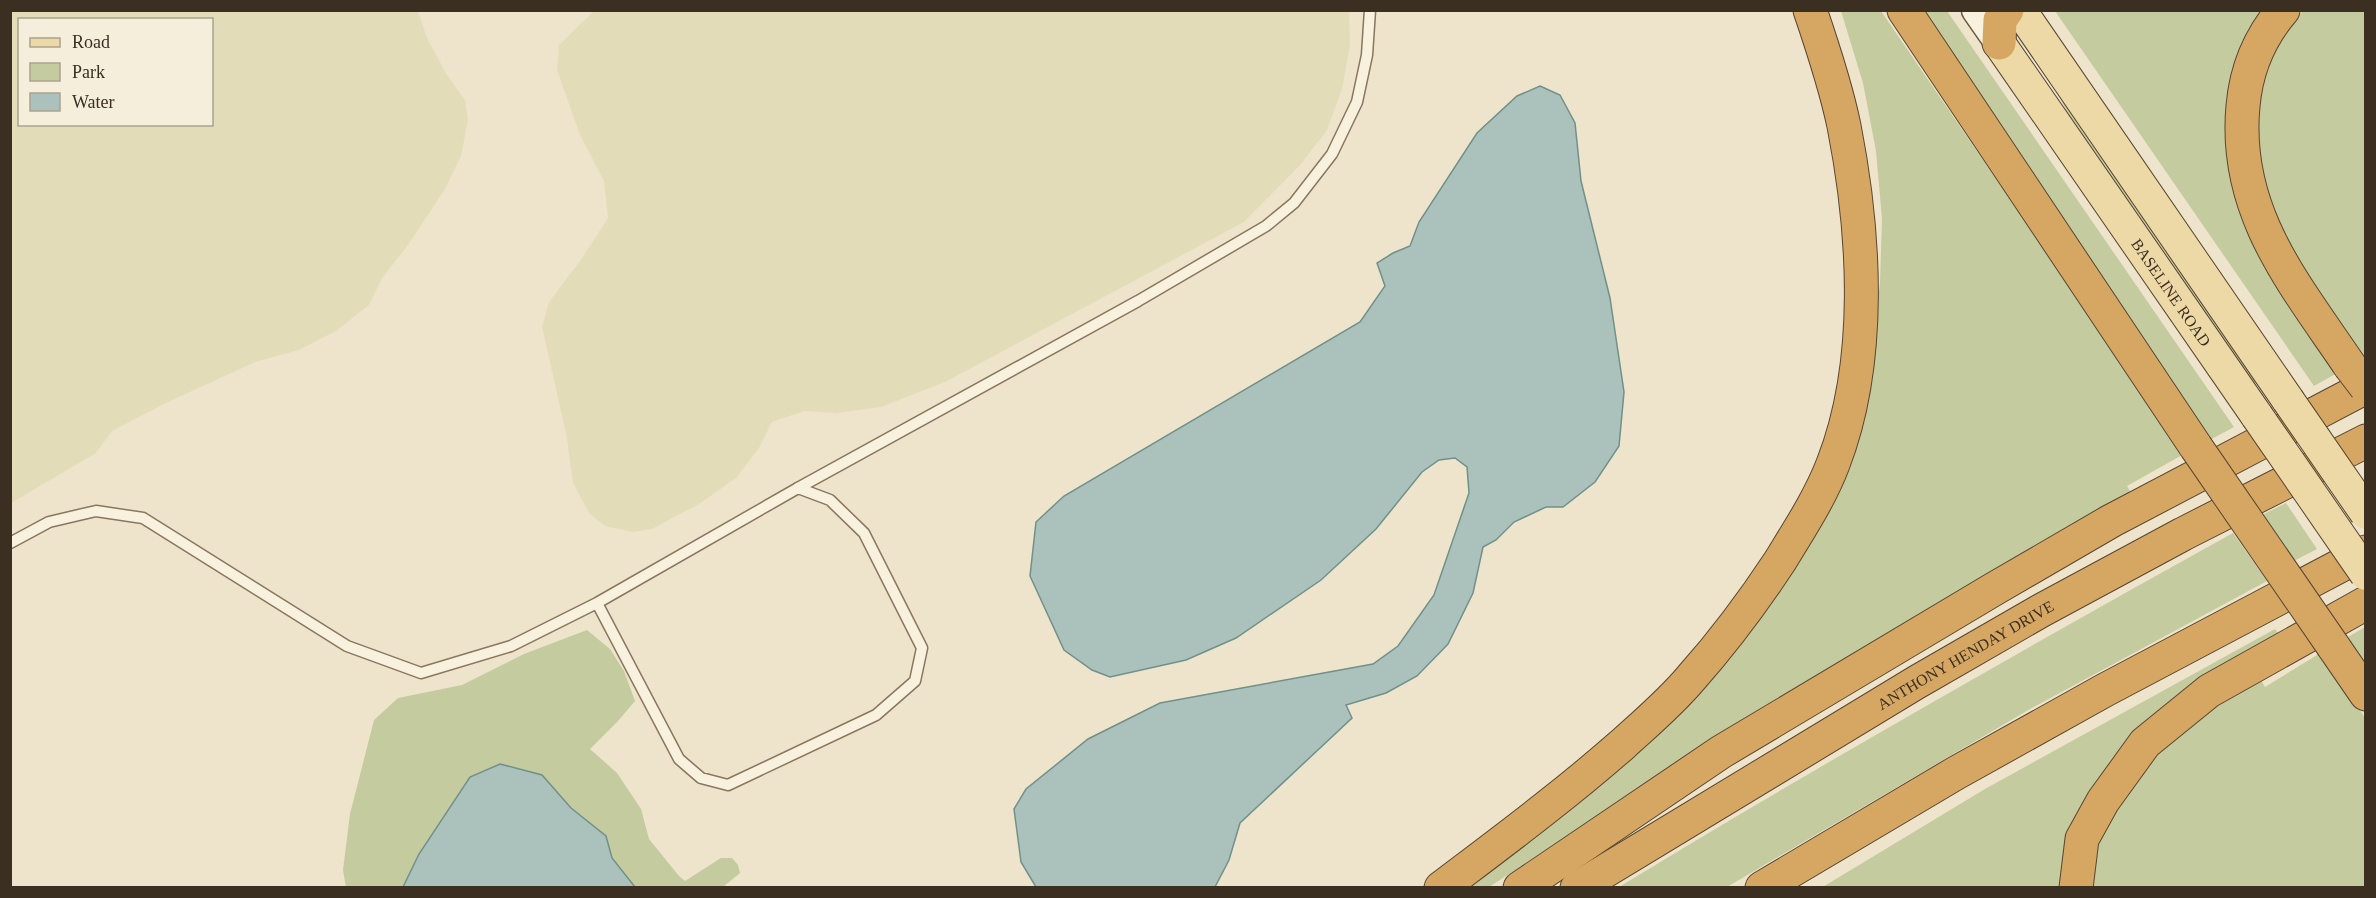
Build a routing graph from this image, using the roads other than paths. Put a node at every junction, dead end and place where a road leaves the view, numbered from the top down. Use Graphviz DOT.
graph roads {
  1 [pos="1370,10"];
  2 [pos="1810,10"];
  3 [pos="1904,10"];
  4 [pos="1976,10"];
  5 [pos="2007,10"];
  6 [pos="2019,10"];
  7 [pos="2283,10"];
  8 [pos="1999,43"];
  9 [pos="2360,380"];
  10 [pos="2366,441"];
  11 [pos="798,488"];
  12 [pos="2366,513"];
  13 [pos="10,543"];
  14 [pos="2366,552"];
  15 [pos="2366,574"];
  16 [pos="597,603"];
  17 [pos="2366,603"];
  18 [pos="2366,694"];
  19 [pos="1442,888"];
  20 [pos="1520,888"];
  21 [pos="1577,888"];
  22 [pos="1762,888"];
  23 [pos="2076,888"];
  1 -- 11 [label="lane"];
  2 -- 19 [label="highway"];
  3 -- 18 [label="highway, bridge"];
  4 -- 8 [label="main road, BASELINE ROAD"];
  5 -- 8 [label="highway"];
  6 -- 12 [label="main road, bridge"];
  7 -- 9 [label="highway"];
  8 -- 15 [label="main road, BASELINE ROAD, bridge"];
  9 -- 20 [label="highway"];
  10 -- 21 [label="highway, ANTHONY HENDAY DRIVE"];
  11 -- 16 [label="lane"];
  11 -- 16 [label="lane"];
  13 -- 16 [label="lane"];
  14 -- 22 [label="highway"];
  17 -- 23 [label="highway"];
}
